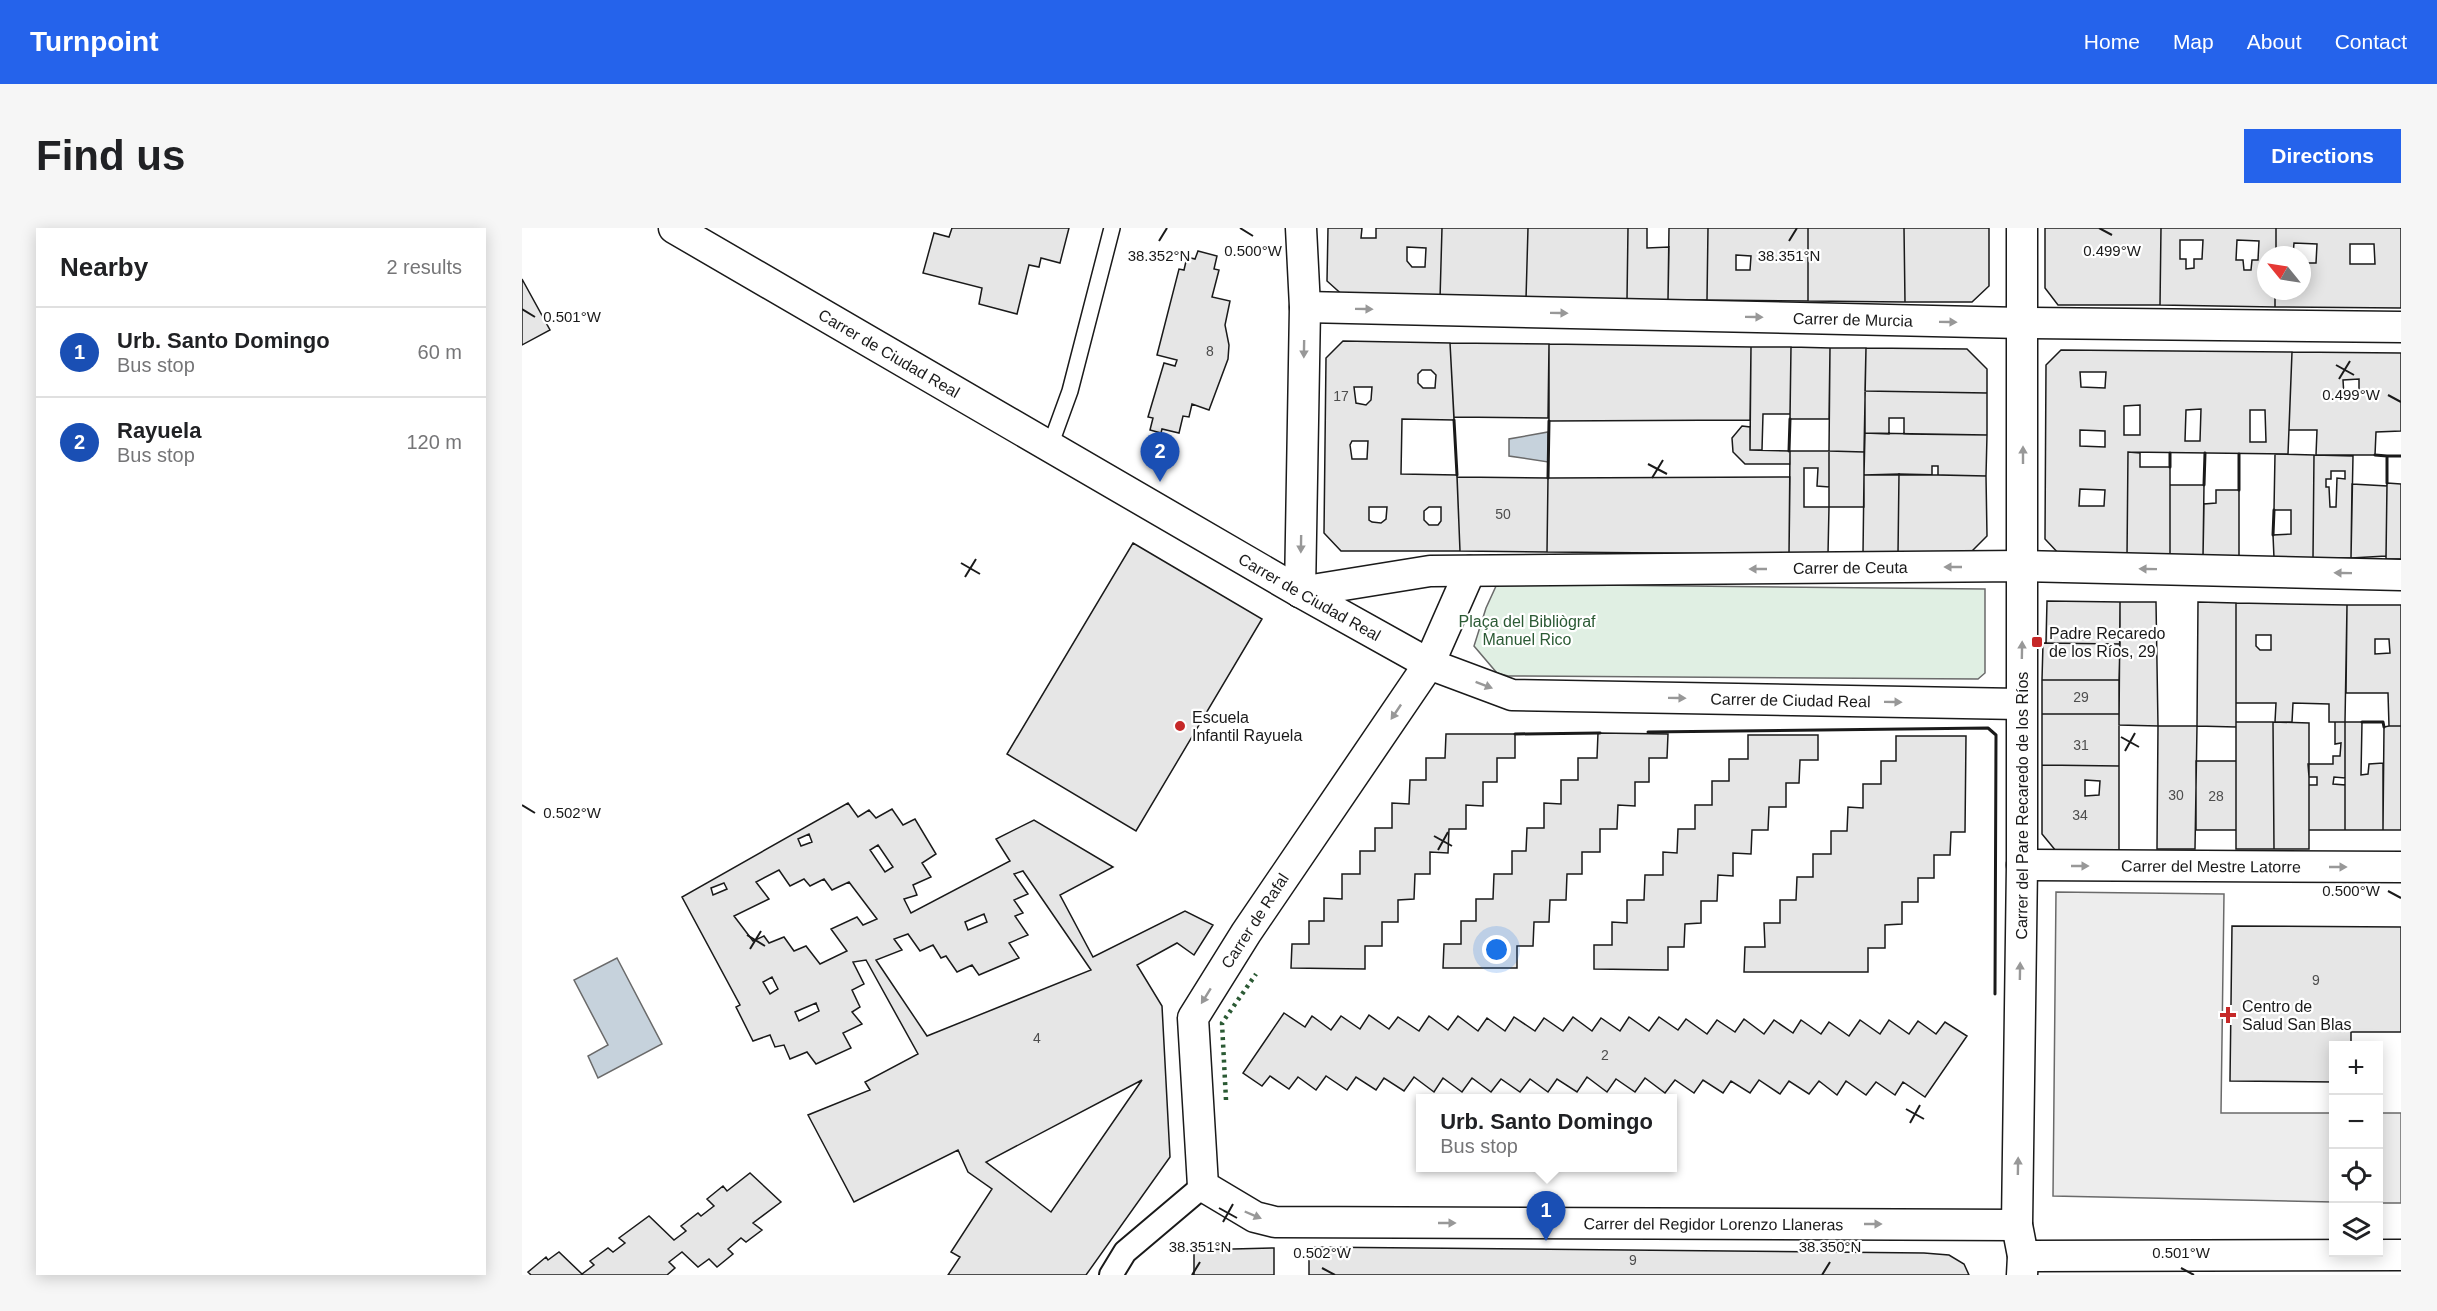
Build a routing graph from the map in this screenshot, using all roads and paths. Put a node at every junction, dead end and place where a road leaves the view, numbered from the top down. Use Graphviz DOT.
graph roads {
  1 [pos="674,228"];
  2 [pos="1112,228"];
  3 [pos="1301,228"];
  4 [pos="2022,228"];
  5 [pos="1305,307"];
  6 [pos="2021,323"];
  7 [pos="2401,327"];
  8 [pos="1050,446"];
  9 [pos="2023,566"];
  10 [pos="1470,571"];
  11 [pos="2401,575"];
  12 [pos="1300,592"];
  13 [pos="1429,664"];
  14 [pos="2020,704"];
  15 [pos="2022,866"];
  16 [pos="2401,867"];
  17 [pos="1203,1186"];
  18 [pos="2017,1225"];
  19 [pos="2401,1255"];
  20 [pos="2022,1266"];
  21 [pos="1111,1275"];
  1 -- 8 [label="street, Carrer de Ciudad Real"];
  2 -- 8 [label="lane"];
  3 -- 5 [label="street"];
  4 -- 6 [label="street, Carrer del Pare Recaredo de los Ríos"];
  5 -- 6 [label="street, Carrer de Murcia, one-way"];
  5 -- 12 [label="street, one-way"];
  6 -- 7 [label="street, Carrer de Murcia"];
  9 -- 6 [label="street, Carrer del Pare Recaredo de los Ríos, one-way"];
  8 -- 12 [label="street, Carrer de Ciudad Real"];
  9 -- 10 [label="street, Carrer de Ceuta, one-way"];
  11 -- 9 [label="street, Carrer de Ceuta, one-way"];
  14 -- 9 [label="street, Carrer del Pare Recaredo de los Ríos, one-way"];
  10 -- 12 [label="street, Carrer de Ceuta"];
  10 -- 13 [label="street, Carrer de Rafal"];
  12 -- 13 [label="street, Carrer de Ciudad Real"];
  13 -- 14 [label="street, Carrer de Ciudad Real, one-way"];
  13 -- 17 [label="street, Carrer de Rafal, one-way"];
  14 -- 15 [label="street, Carrer del Pare Recaredo de los Ríos"];
  15 -- 16 [label="street, Carrer del Mestre Latorre, one-way"];
  18 -- 15 [label="street, Carrer del Pare Recaredo de los Ríos, one-way"];
  17 -- 18 [label="street, Carrer del Regidor Lorenzo Llaneras, one-way"];
  17 -- 21 [label="street"];
  18 -- 20 [label="street, Carrer del Pare Recaredo de los Ríos"];
  19 -- 20 [label="street"];
}
